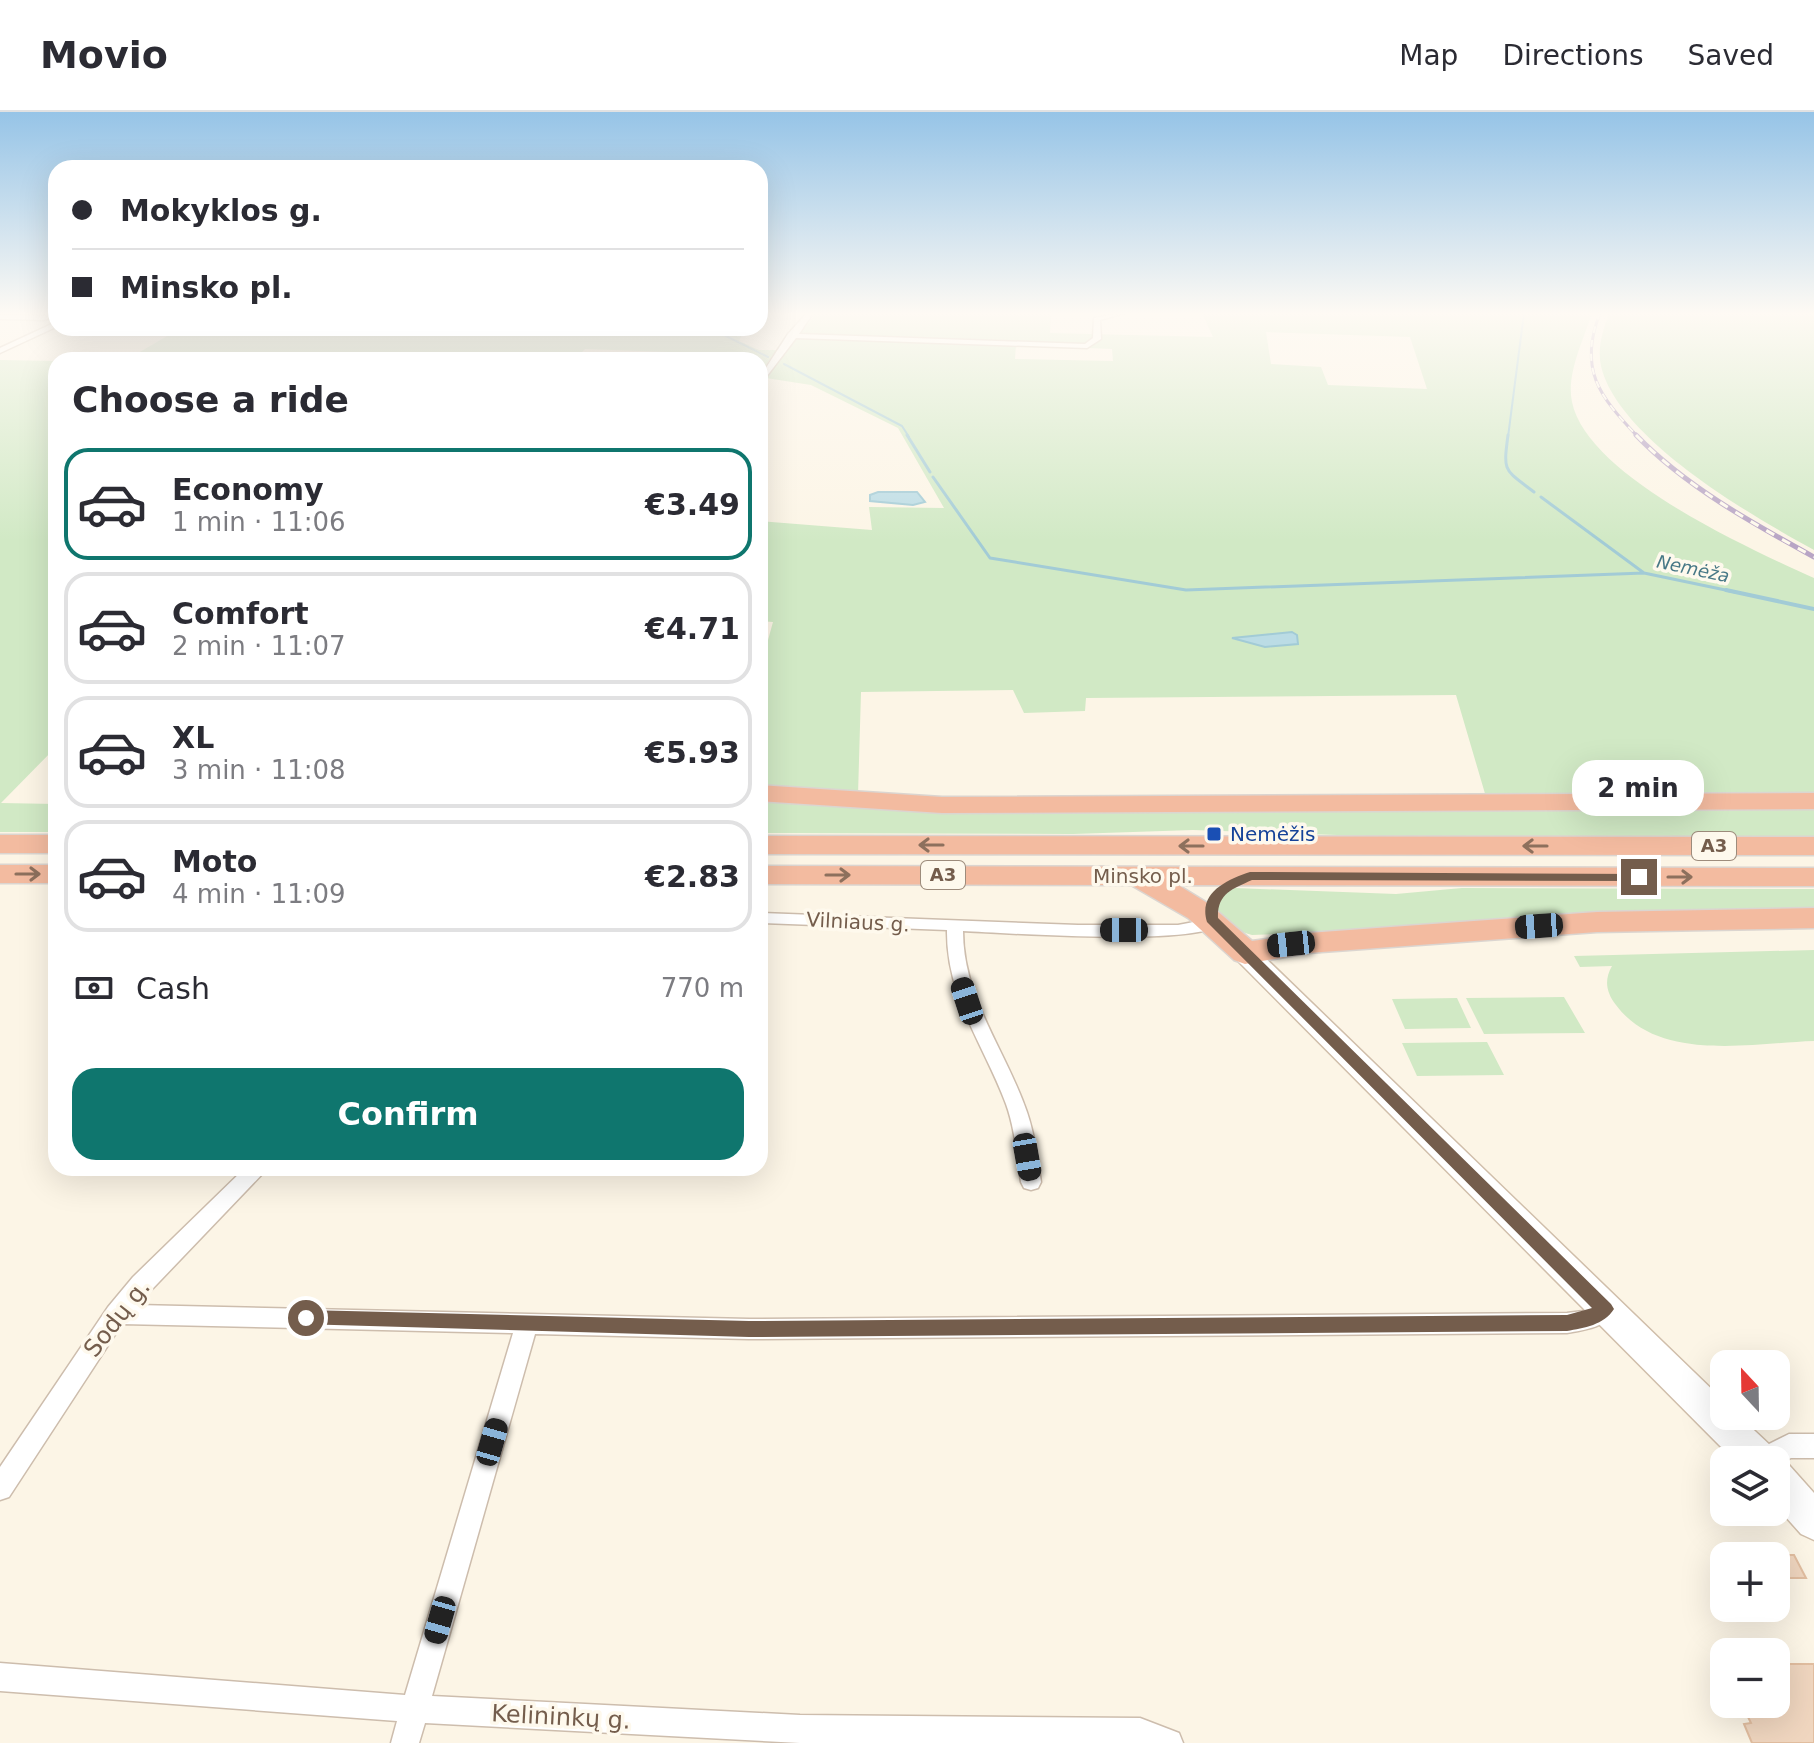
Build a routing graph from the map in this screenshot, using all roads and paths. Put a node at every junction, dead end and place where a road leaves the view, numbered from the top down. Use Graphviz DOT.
graph roads {
  1 [pos="768,794"];
  2 [pos="1814,801"];
  3 [pos="0,844"];
  4 [pos="48,844"];
  5 [pos="768,845"];
  6 [pos="1814,846"];
  7 [pos="0,874"];
  8 [pos="48,874"];
  9 [pos="768,875"];
  10 [pos="1126,876"];
  11 [pos="1250,876"];
  12 [pos="1814,877"];
  13 [pos="768,918"];
  14 [pos="1814,918"];
  15 [pos="1213,921"];
  16 [pos="955,927"];
  17 [pos="1245,953"];
  18 [pos="250,1176"];
  19 [pos="1031,1182"];
  20 [pos="1605,1309"];
  21 [pos="116,1314"];
  22 [pos="527,1323"];
  23 [pos="1746,1446"];
  24 [pos="1790,1446"];
  25 [pos="1814,1446"];
  26 [pos="0,1488"];
  27 [pos="1790,1494"];
  28 [pos="1814,1521"];
  29 [pos="0,1677"];
  30 [pos="414,1709"];
  31 [pos="405,1743"];
  32 [pos="1169,1743"];
  1 -- 2 [label="highway"];
  3 -- 4 [label="highway"];
  6 -- 5 [label="highway, Minsko pl. / A3, one-way"];
  7 -- 8 [label="highway, one-way"];
  9 -- 10 [label="highway, Minsko pl. / A3, one-way"];
  10 -- 11 [label="highway, Minsko pl. / A3"];
  10 -- 15 [label="highway"];
  11 -- 12 [label="highway, Minsko pl. / A3, one-way"];
  11 -- 15 [label="highway"];
  13 -- 16 [label="street, Vilniaus g."];
  14 -- 17 [label="highway"];
  15 -- 16 [label="street, Vilniaus g."];
  15 -- 17 [label="highway"];
  16 -- 19 [label="street"];
  17 -- 20 [label="main road"];
  18 -- 21 [label="street, Sodų g."];
  20 -- 22 [label="street"];
  20 -- 23 [label="main road"];
  21 -- 22 [label="street"];
  21 -- 26 [label="street, Sodų g."];
  22 -- 30 [label="street"];
  24 -- 25 [label="street"];
  27 -- 28 [label="main road"];
  29 -- 30 [label="street, Kelininkų g."];
  30 -- 31 [label="street"];
  30 -- 32 [label="street, Kelininkų g."];
}
